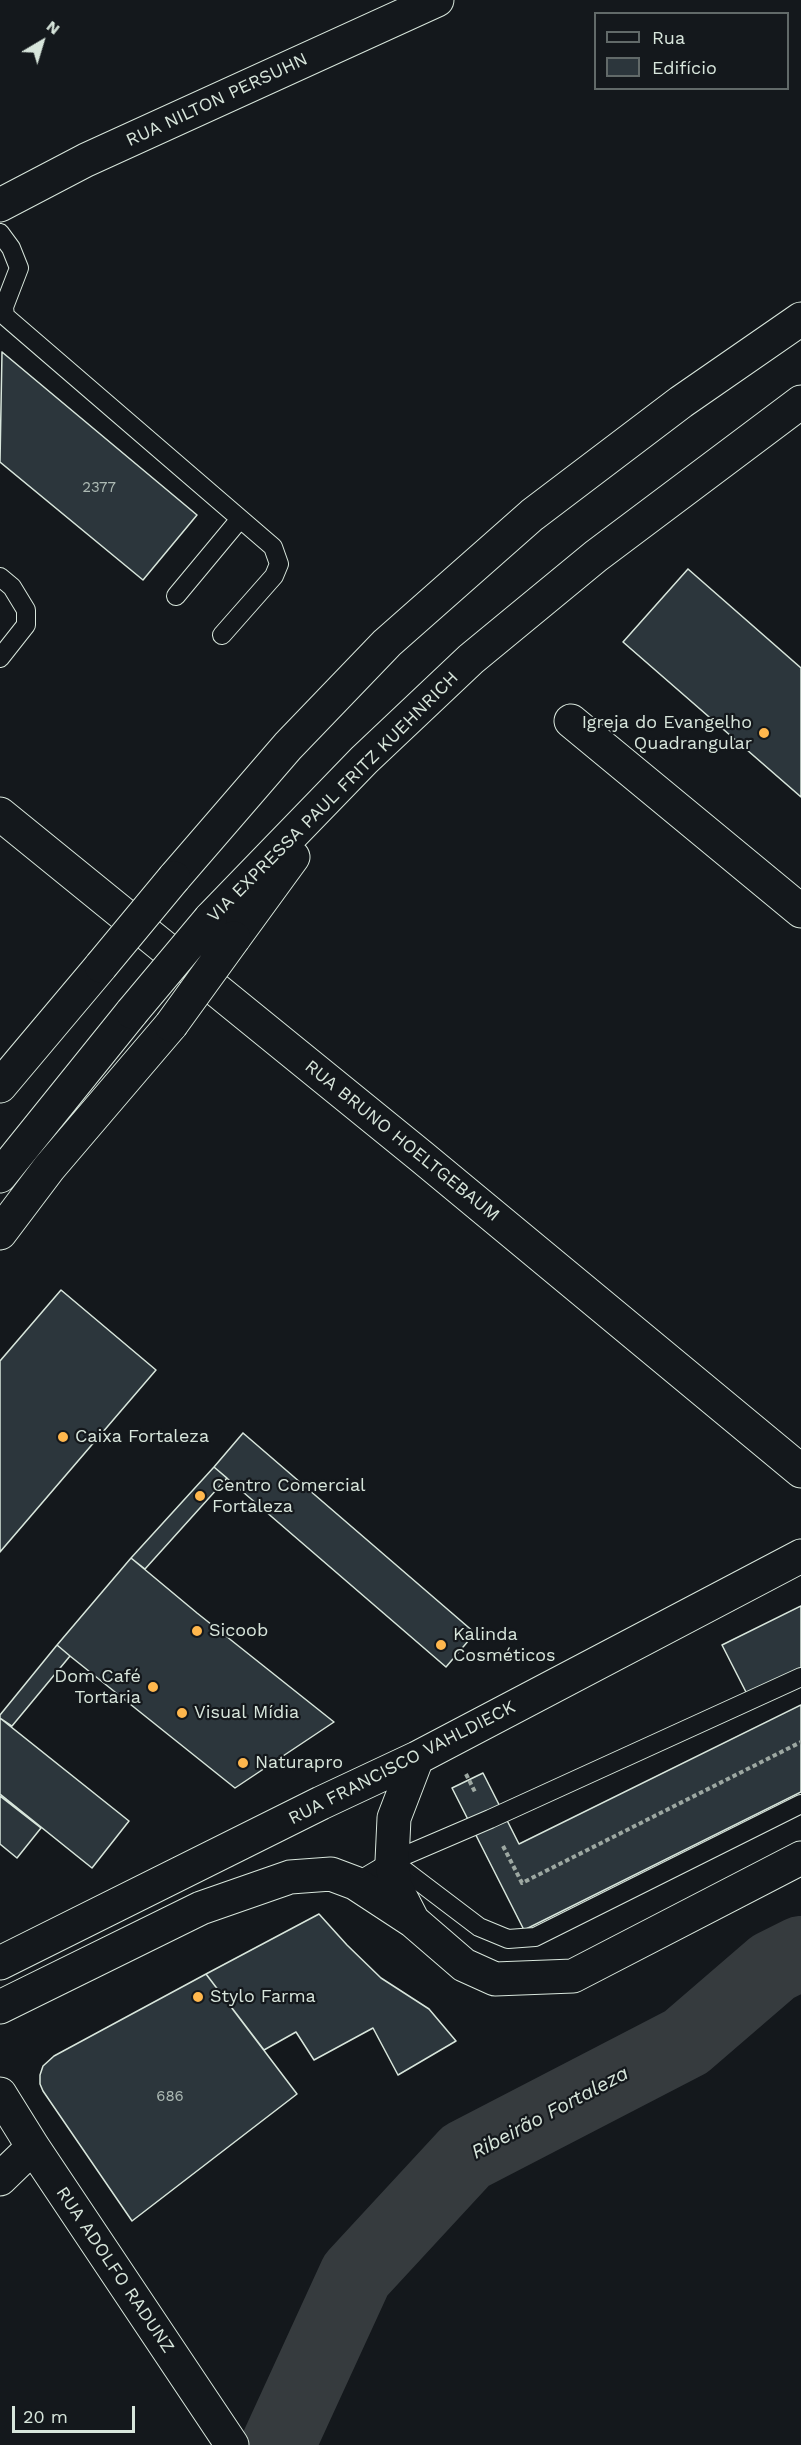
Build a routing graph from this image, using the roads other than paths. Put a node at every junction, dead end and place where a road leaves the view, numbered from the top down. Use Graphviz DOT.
graph roads {
  1 [pos="437,0"];
  2 [pos="0,205"];
  3 [pos="0,233"];
  4 [pos="801,319"];
  5 [pos="801,402"];
  6 [pos="240,519"];
  7 [pos="0,577"];
  8 [pos="176,596"];
  9 [pos="222,635"];
  10 [pos="0,658"];
  11 [pos="571,721"];
  12 [pos="0,814"];
  13 [pos="801,911"];
  14 [pos="222,928"];
  15 [pos="0,1086"];
  16 [pos="0,1176"];
  17 [pos="0,1233"];
  18 [pos="801,1472"];
  19 [pos="801,1556"];
  20 [pos="801,1677"];
  21 [pos="417,1758"];
  22 [pos="801,1804"];
  23 [pos="801,1858"];
  24 [pos="392,1861"];
  25 [pos="355,1883"];
  26 [pos="412,1921"];
  27 [pos="0,1963"];
  28 [pos="0,2007"];
  29 [pos="0,2094"];
  30 [pos="33,2147"];
  31 [pos="0,2179"];
  32 [pos="232,2445"];
  1 -- 2 [label="main road, RUA NILTON PERSUHN"];
  3 -- 6 [label="lane"];
  4 -- 15 [label="main road, bridge"];
  5 -- 14 [label="main road, VIA EXPRESSA PAUL FRITZ KUEHNRICH"];
  6 -- 8 [label="lane"];
  6 -- 9 [label="lane"];
  7 -- 10 [label="lane"];
  11 -- 13 [label="main road"];
  12 -- 18 [label="main road, RUA BRUNO HOELTGEBAUM"];
  14 -- 16 [label="main road, VIA EXPRESSA PAUL FRITZ KUEHNRICH, bridge"];
  14 -- 17 [label="main road, bridge"];
  19 -- 21 [label="main road, RUA FRANCISCO VAHLDIECK"];
  20 -- 24 [label="lane"];
  21 -- 24 [label="main road"];
  21 -- 27 [label="main road, RUA FRANCISCO VAHLDIECK"];
  22 -- 24 [label="lane"];
  23 -- 26 [label="main road"];
  24 -- 25 [label="lane"];
  24 -- 26 [label="main road"];
  25 -- 26 [label="main road"];
  25 -- 28 [label="main road"];
  29 -- 30 [label="main road, RUA ADOLFO RADUNZ"];
  30 -- 31 [label="main road"];
  30 -- 32 [label="main road, RUA ADOLFO RADUNZ"];
}
